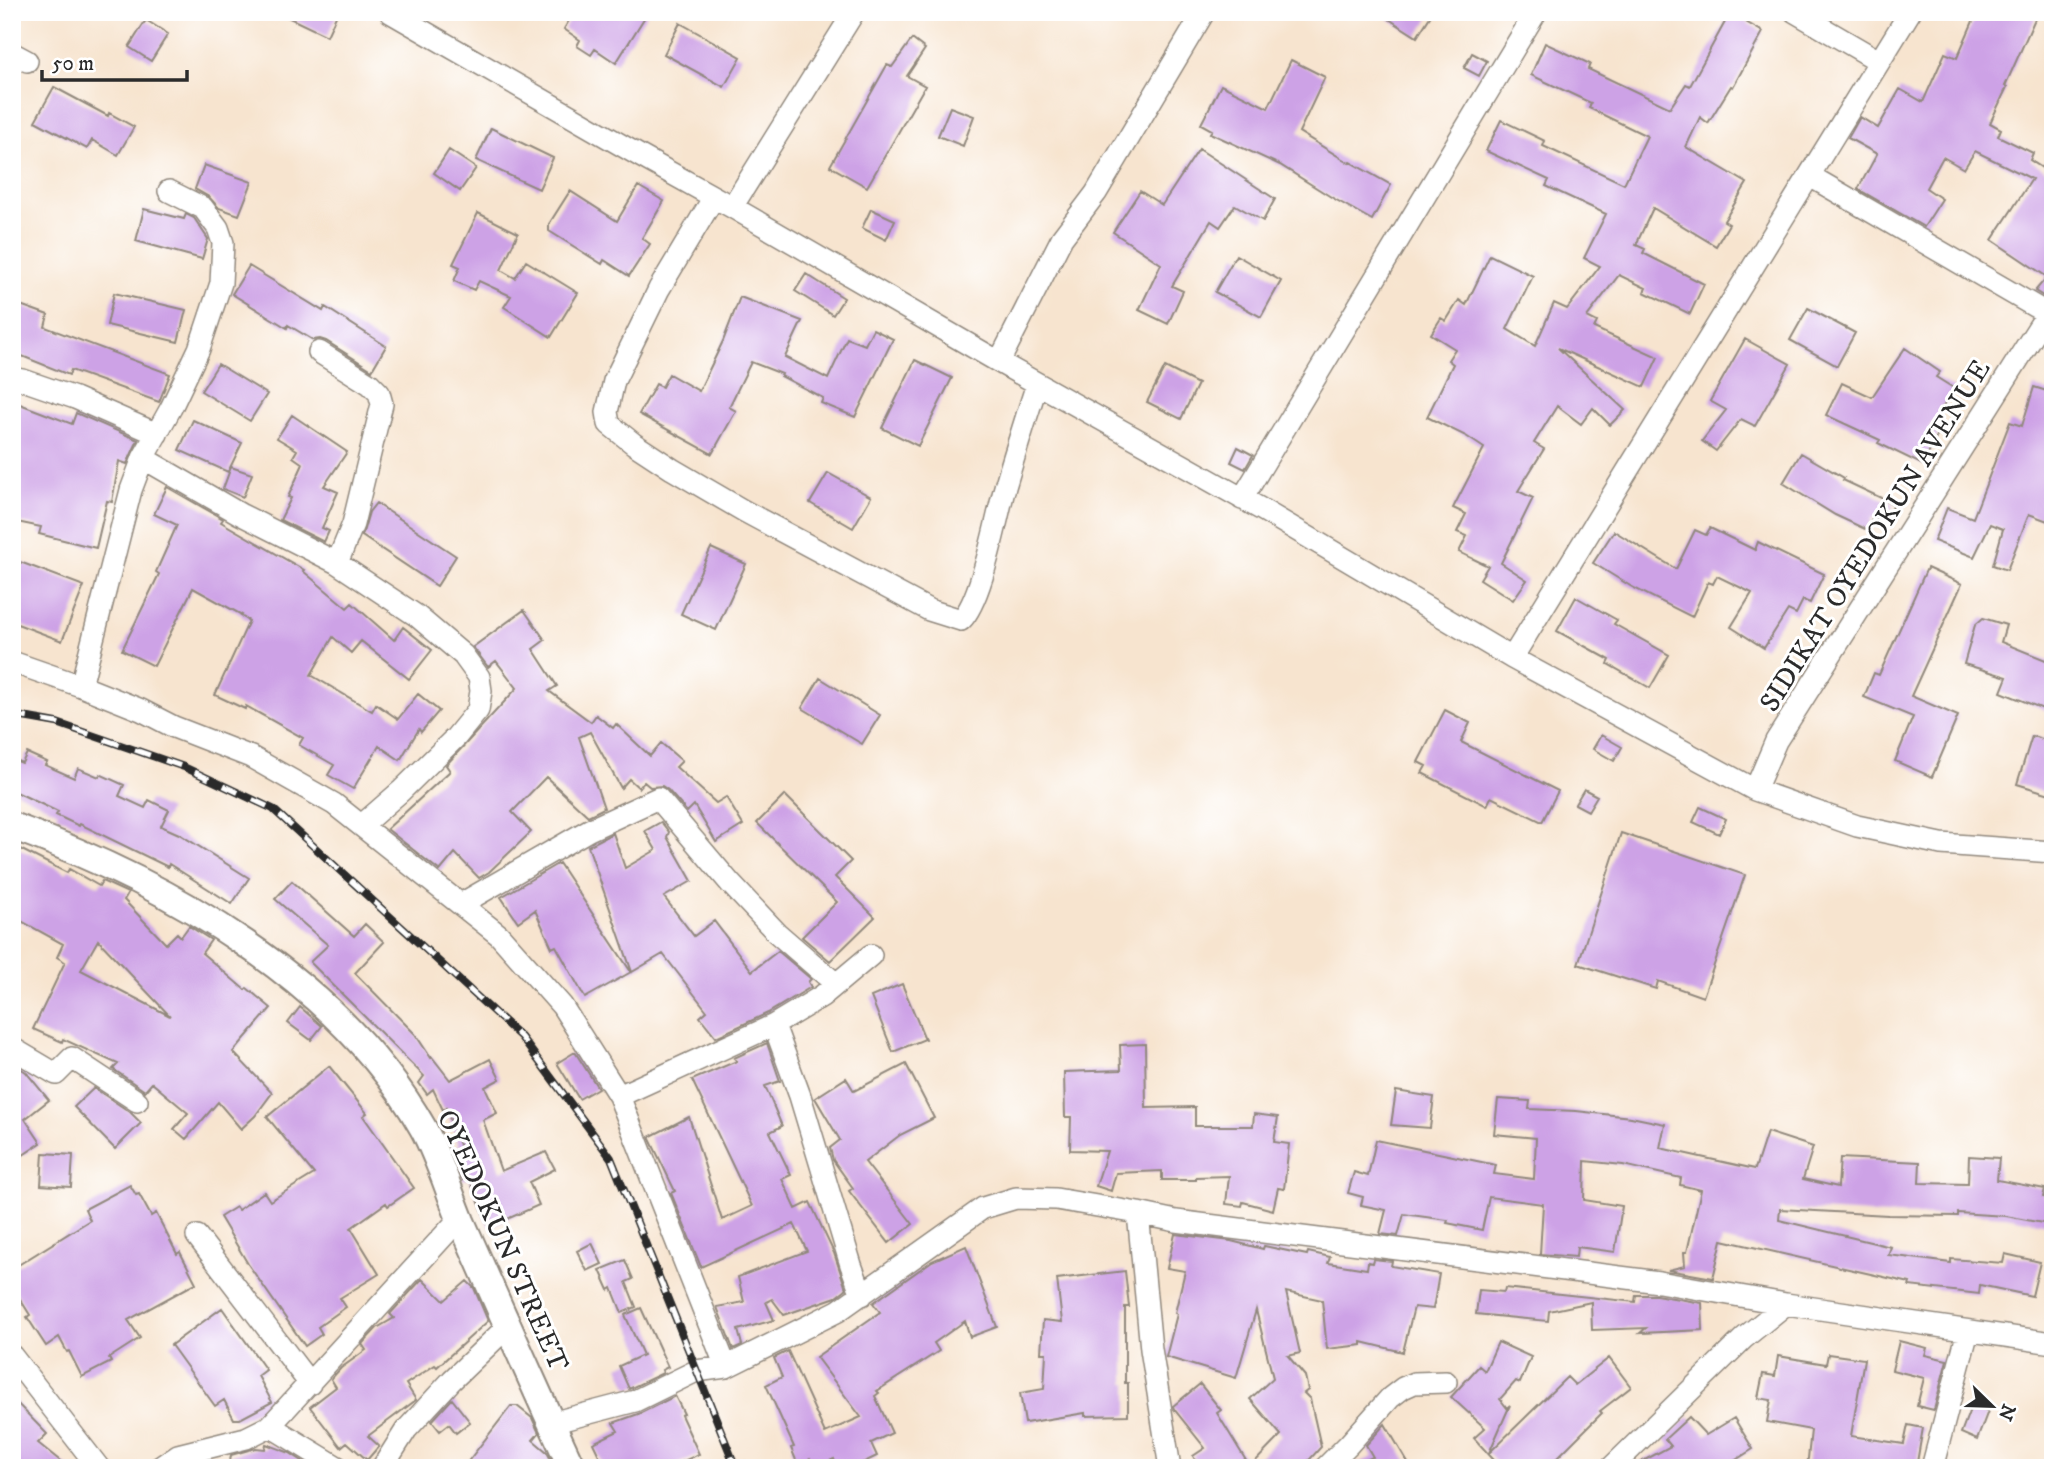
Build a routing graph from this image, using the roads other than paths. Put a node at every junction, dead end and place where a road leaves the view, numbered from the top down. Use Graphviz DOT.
graph roads {
  1 [pos="390,12"];
  2 [pos="854,12"];
  3 [pos="1203,12"];
  4 [pos="1536,12"];
  5 [pos="1795,12"];
  6 [pos="1910,12"];
  7 [pos="1880,61"];
  8 [pos="1810,176"];
  9 [pos="169,191"];
  10 [pos="723,202"];
  11 [pos="2050,316"];
  12 [pos="319,352"];
  13 [pos="999,362"];
  14 [pos="12,378"];
  15 [pos="1037,384"];
  16 [pos="157,434"];
  17 [pos="143,458"];
  18 [pos="1242,499"];
  19 [pos="337,563"];
  20 [pos="1512,658"];
  21 [pos="12,662"];
  22 [pos="81,685"];
  23 [pos="1755,790"];
  24 [pos="362,825"];
  25 [pos="12,826"];
  26 [pos="2053,852"];
  27 [pos="461,904"];
  28 [pos="871,955"];
  29 [pos="836,984"];
  30 [pos="774,1025"];
  31 [pos="12,1048"];
  32 [pos="619,1096"];
  33 [pos="137,1101"];
  34 [pos="1138,1213"];
  35 [pos="460,1218"];
  36 [pos="197,1236"];
  37 [pos="862,1295"];
  38 [pos="1786,1304"];
  39 [pos="508,1326"];
  40 [pos="1968,1331"];
  41 [pos="2053,1343"];
  42 [pos="12,1356"];
  43 [pos="726,1367"];
  44 [pos="1446,1382"];
  45 [pos="310,1384"];
  46 [pos="551,1423"];
  47 [pos="270,1426"];
  48 [pos="99,1468"];
  49 [pos="159,1468"];
  50 [pos="339,1468"];
  51 [pos="382,1468"];
  52 [pos="572,1468"];
  53 [pos="1170,1468"];
  54 [pos="1325,1468"];
  55 [pos="1611,1468"];
  56 [pos="1932,1468"];
  1 -- 10 [label="street"];
  2 -- 10 [label="street"];
  3 -- 13 [label="street"];
  4 -- 18 [label="street"];
  5 -- 7 [label="street"];
  6 -- 7 [label="street"];
  7 -- 8 [label="street"];
  8 -- 11 [label="street"];
  8 -- 20 [label="street"];
  9 -- 16 [label="street"];
  10 -- 13 [label="street"];
  10 -- 15 [label="street"];
  11 -- 23 [label="street, SIDIKAT OYEDOKUN AVENUE"];
  12 -- 19 [label="street"];
  13 -- 15 [label="street"];
  14 -- 16 [label="street"];
  15 -- 18 [label="street"];
  16 -- 17 [label="street"];
  17 -- 19 [label="street"];
  17 -- 22 [label="street"];
  18 -- 20 [label="street"];
  19 -- 24 [label="street"];
  20 -- 23 [label="street"];
  21 -- 22 [label="street"];
  22 -- 24 [label="street"];
  23 -- 26 [label="street"];
  24 -- 27 [label="street"];
  25 -- 35 [label="street, OYEDOKUN STREET"];
  27 -- 29 [label="street"];
  27 -- 32 [label="street"];
  28 -- 29 [label="street"];
  29 -- 30 [label="street"];
  30 -- 32 [label="street"];
  30 -- 37 [label="street"];
  31 -- 33 [label="street"];
  32 -- 43 [label="street"];
  34 -- 37 [label="street"];
  34 -- 38 [label="street"];
  34 -- 53 [label="street"];
  35 -- 39 [label="street, OYEDOKUN STREET"];
  35 -- 45 [label="street"];
  36 -- 45 [label="street"];
  37 -- 43 [label="street"];
  38 -- 40 [label="street"];
  38 -- 55 [label="street"];
  39 -- 46 [label="street, OYEDOKUN STREET"];
  39 -- 51 [label="street"];
  40 -- 41 [label="street"];
  40 -- 56 [label="street"];
  42 -- 48 [label="street"];
  43 -- 46 [label="street"];
  44 -- 54 [label="street"];
  45 -- 47 [label="street"];
  46 -- 52 [label="street, OYEDOKUN STREET"];
  47 -- 49 [label="street"];
  47 -- 50 [label="street"];
}
